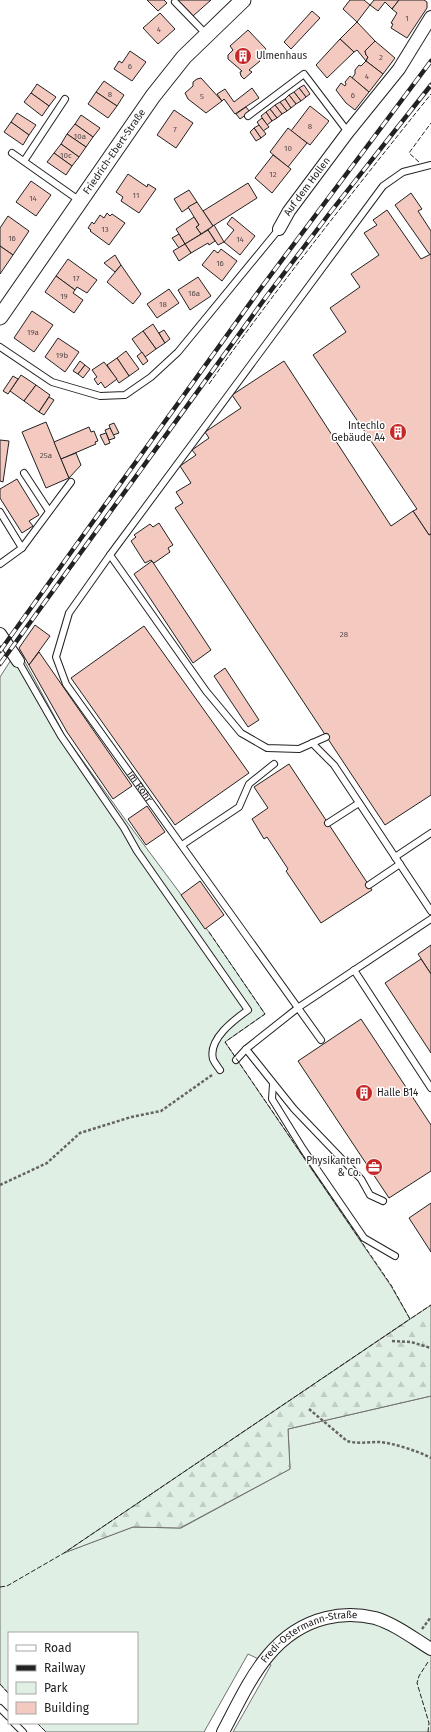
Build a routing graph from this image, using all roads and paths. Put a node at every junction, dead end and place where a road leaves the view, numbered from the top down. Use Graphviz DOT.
graph roads {
  1 [pos="244,0"];
  2 [pos="175,2"];
  3 [pos="431,17"];
  4 [pos="207,35"];
  5 [pos="65,99"];
  6 [pos="248,116"];
  7 [pos="348,132"];
  8 [pos="12,153"];
  9 [pos="24,161"];
  10 [pos="430,167"];
  11 [pos="80,201"];
  12 [pos="279,229"];
  13 [pos="4,308"];
  14 [pos="0,347"];
  15 [pos="24,473"];
  16 [pos="71,482"];
  17 [pos="49,511"];
  18 [pos="0,512"];
  19 [pos="22,548"];
  20 [pos="110,555"];
  21 [pos="0,564"];
  22 [pos="0,634"];
  23 [pos="18,661"];
  24 [pos="326,737"];
  25 [pos="312,743"];
  26 [pos="274,764"];
  27 [pos="359,803"];
  28 [pos="328,823"];
  29 [pos="431,833"];
  30 [pos="182,845"];
  31 [pos="395,857"];
  32 [pos="400,864"];
  33 [pos="369,885"];
  34 [pos="431,911"];
  35 [pos="431,920"];
  36 [pos="354,970"];
  37 [pos="299,1007"];
  38 [pos="321,1040"];
  39 [pos="246,1050"];
  40 [pos="236,1060"];
  41 [pos="220,1070"];
  42 [pos="273,1084"];
  43 [pos="431,1088"];
  44 [pos="0,1185"];
  45 [pos="383,1201"];
  46 [pos="395,1256"];
  47 [pos="392,1341"];
  48 [pos="431,1348"];
  49 [pos="309,1409"];
  50 [pos="431,1458"];
  51 [pos="431,1649"];
  52 [pos="0,1708"];
  53 [pos="8,1716"];
  54 [pos="15,1724"];
  55 [pos="23,1732"];
  56 [pos="223,1732"];
  1 -- 4 [label="street, Friedrich-Ebert-Straße"];
  2 -- 4 [label="lane"];
  3 -- 7 [label="street, Auf dem Hollen"];
  4 -- 11 [label="street, Friedrich-Ebert-Straße"];
  5 -- 9 [label="lane"];
  6 -- 7 [label="lane"];
  7 -- 12 [label="street, Auf dem Hollen"];
  8 -- 9 [label="lane"];
  9 -- 11 [label="lane"];
  10 -- 20 [label="lane, Im Rohr"];
  11 -- 13 [label="street, Friedrich-Ebert-Straße"];
  12 -- 14 [label="lane, Auf dem Hollen"];
  15 -- 17 [label="lane"];
  16 -- 17 [label="lane"];
  17 -- 19 [label="lane"];
  18 -- 19 [label="lane"];
  19 -- 21 [label="lane"];
  20 -- 25 [label="lane"];
  20 -- 30 [label="lane, Im Rohr"];
  22 -- 23 [label="street"];
  23 -- 41 [label="lane"];
  24 -- 25 [label="lane"];
  25 -- 27 [label="lane"];
  26 -- 30 [label="lane"];
  27 -- 28 [label="lane"];
  27 -- 31 [label="lane"];
  29 -- 31 [label="lane"];
  30 -- 37 [label="lane, Im Rohr"];
  31 -- 32 [label="lane"];
  32 -- 33 [label="lane"];
  32 -- 34 [label="lane"];
  35 -- 36 [label="lane"];
  36 -- 37 [label="lane"];
  36 -- 43 [label="lane"];
  37 -- 38 [label="lane, Im Rohr"];
  37 -- 39 [label="lane"];
  39 -- 40 [label="lane"];
  39 -- 42 [label="lane"];
  41 -- 44 [label="path"];
  42 -- 45 [label="lane"];
  42 -- 46 [label="lane"];
  47 -- 48 [label="path"];
  49 -- 50 [label="path"];
  51 -- 56 [label="street, Fredi-Ostermann-Straße"];
  52 -- 53 [label="lane"];
  54 -- 55 [label="lane"];
}
